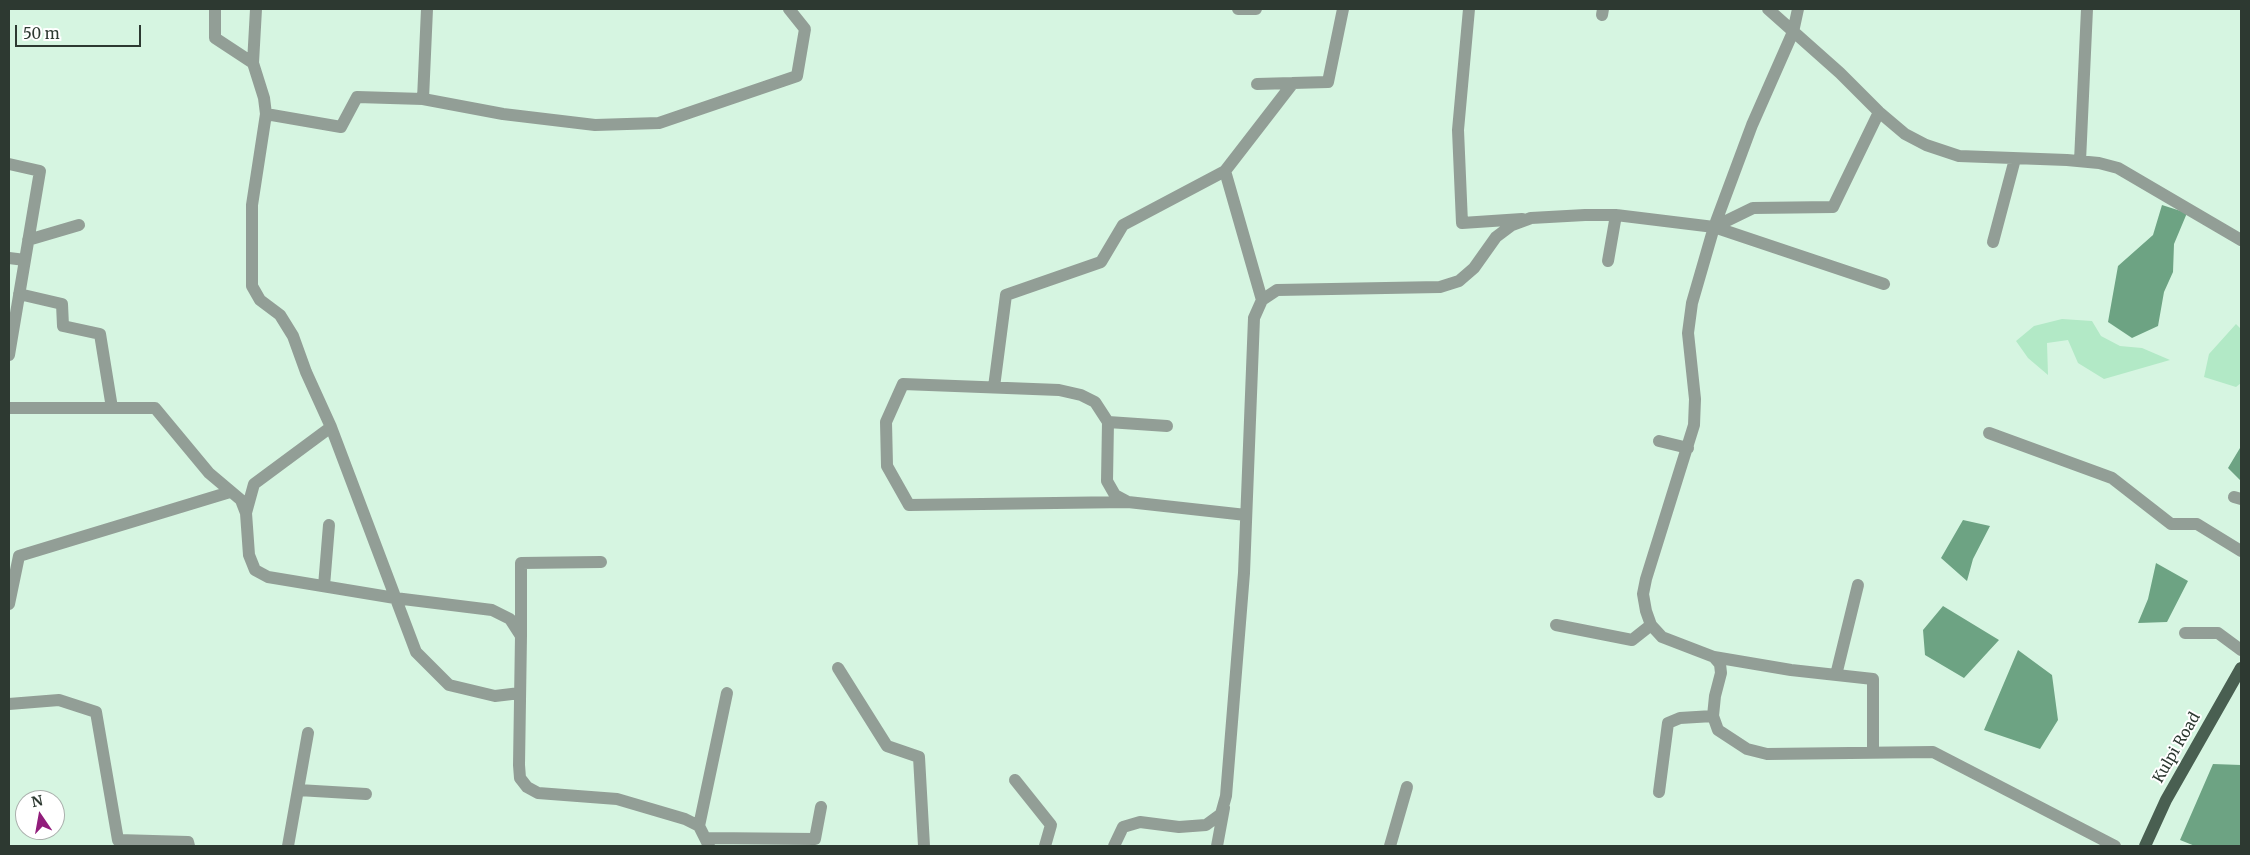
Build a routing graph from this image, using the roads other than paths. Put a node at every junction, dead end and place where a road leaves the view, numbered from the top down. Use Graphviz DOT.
graph roads {
  1 [pos="216,9"];
  2 [pos="256,9"];
  3 [pos="427,9"];
  4 [pos="789,9"];
  5 [pos="1238,9"];
  6 [pos="1256,9"];
  7 [pos="1343,9"];
  8 [pos="1468,9"];
  9 [pos="1768,9"];
  10 [pos="1798,9"];
  11 [pos="2087,9"];
  12 [pos="1793,32"];
  13 [pos="253,62"];
  14 [pos="1293,83"];
  15 [pos="1257,84"];
  16 [pos="423,99"];
  17 [pos="1879,112"];
  18 [pos="266,114"];
  19 [pos="2015,159"];
  20 [pos="2080,161"];
  21 [pos="9,164"];
  22 [pos="1225,172"];
  23 [pos="1616,215"];
  24 [pos="1532,218"];
  25 [pos="79,225"];
  26 [pos="1714,227"];
  27 [pos="28,240"];
  28 [pos="2241,240"];
  29 [pos="1993,242"];
  30 [pos="9,258"];
  31 [pos="25,260"];
  32 [pos="1608,261"];
  33 [pos="1884,284"];
  34 [pos="19,294"];
  35 [pos="1262,300"];
  36 [pos="9,355"];
  37 [pos="994,387"];
  38 [pos="9,408"];
  39 [pos="112,408"];
  40 [pos="1108,422"];
  41 [pos="1167,426"];
  42 [pos="331,427"];
  43 [pos="1989,433"];
  44 [pos="1660,441"];
  45 [pos="1688,448"];
  46 [pos="230,492"];
  47 [pos="1128,502"];
  48 [pos="246,514"];
  49 [pos="1246,515"];
  50 [pos="329,525"];
  51 [pos="2241,551"];
  52 [pos="601,562"];
  53 [pos="1858,584"];
  54 [pos="324,586"];
  55 [pos="395,598"];
  56 [pos="9,604"];
  57 [pos="1556,625"];
  58 [pos="1651,625"];
  59 [pos="2186,633"];
  60 [pos="521,636"];
  61 [pos="2241,650"];
  62 [pos="1714,657"];
  63 [pos="838,668"];
  64 [pos="2241,668"];
  65 [pos="1836,675"];
  66 [pos="520,693"];
  67 [pos="727,693"];
  68 [pos="9,704"];
  69 [pos="1713,716"];
  70 [pos="308,733"];
  71 [pos="1873,752"];
  72 [pos="1015,780"];
  73 [pos="1406,787"];
  74 [pos="298,790"];
  75 [pos="1659,792"];
  76 [pos="366,794"];
  77 [pos="1226,796"];
  78 [pos="821,807"];
  79 [pos="699,826"];
  80 [pos="708,842"];
  81 [pos="189,846"];
  82 [pos="288,846"];
  83 [pos="924,846"];
  84 [pos="1045,846"];
  85 [pos="1114,846"];
  86 [pos="1217,846"];
  87 [pos="1390,846"];
  88 [pos="2115,846"];
  89 [pos="2146,846"];
  1 -- 13 [label="street"];
  2 -- 13 [label="street"];
  3 -- 16 [label="street"];
  4 -- 16 [label="street"];
  5 -- 6 [label="street"];
  7 -- 14 [label="street"];
  8 -- 24 [label="street"];
  9 -- 12 [label="street"];
  10 -- 12 [label="street"];
  11 -- 20 [label="street"];
  12 -- 17 [label="street"];
  12 -- 26 [label="street"];
  13 -- 18 [label="street"];
  14 -- 15 [label="street"];
  14 -- 22 [label="street"];
  16 -- 18 [label="street"];
  17 -- 19 [label="street"];
  17 -- 26 [label="street"];
  18 -- 42 [label="street"];
  19 -- 20 [label="street"];
  19 -- 29 [label="street"];
  20 -- 28 [label="street"];
  21 -- 27 [label="street"];
  22 -- 35 [label="street"];
  22 -- 37 [label="street"];
  23 -- 24 [label="street"];
  23 -- 26 [label="street"];
  23 -- 32 [label="street"];
  24 -- 35 [label="street"];
  25 -- 27 [label="street"];
  26 -- 33 [label="street"];
  26 -- 45 [label="street"];
  27 -- 31 [label="street"];
  30 -- 31 [label="street"];
  31 -- 34 [label="street"];
  34 -- 36 [label="street"];
  34 -- 39 [label="street"];
  35 -- 49 [label="street"];
  37 -- 40 [label="street"];
  37 -- 47 [label="street"];
  38 -- 39 [label="street"];
  39 -- 46 [label="street"];
  40 -- 41 [label="street"];
  40 -- 47 [label="street"];
  42 -- 48 [label="street"];
  42 -- 55 [label="street"];
  43 -- 51 [label="street"];
  44 -- 45 [label="street"];
  45 -- 58 [label="street"];
  46 -- 48 [label="street"];
  46 -- 56 [label="street"];
  47 -- 49 [label="street"];
  48 -- 54 [label="street"];
  49 -- 77 [label="street"];
  50 -- 54 [label="street"];
  52 -- 60 [label="street"];
  53 -- 65 [label="street"];
  54 -- 55 [label="street"];
  55 -- 60 [label="street"];
  55 -- 66 [label="street"];
  57 -- 58 [label="street"];
  58 -- 62 [label="street"];
  59 -- 61 [label="street"];
  60 -- 66 [label="street"];
  62 -- 65 [label="street"];
  62 -- 69 [label="street"];
  63 -- 83 [label="street"];
  64 -- 89 [label="main road, Kulpi Road"];
  65 -- 71 [label="street"];
  66 -- 79 [label="street"];
  67 -- 79 [label="street"];
  68 -- 81 [label="street"];
  69 -- 71 [label="street"];
  69 -- 75 [label="street"];
  70 -- 74 [label="street"];
  71 -- 88 [label="street"];
  72 -- 84 [label="street"];
  73 -- 87 [label="street"];
  74 -- 76 [label="street"];
  74 -- 82 [label="street"];
  77 -- 85 [label="street"];
  77 -- 86 [label="street"];
  78 -- 80 [label="street"];
  79 -- 80 [label="street"];
}
